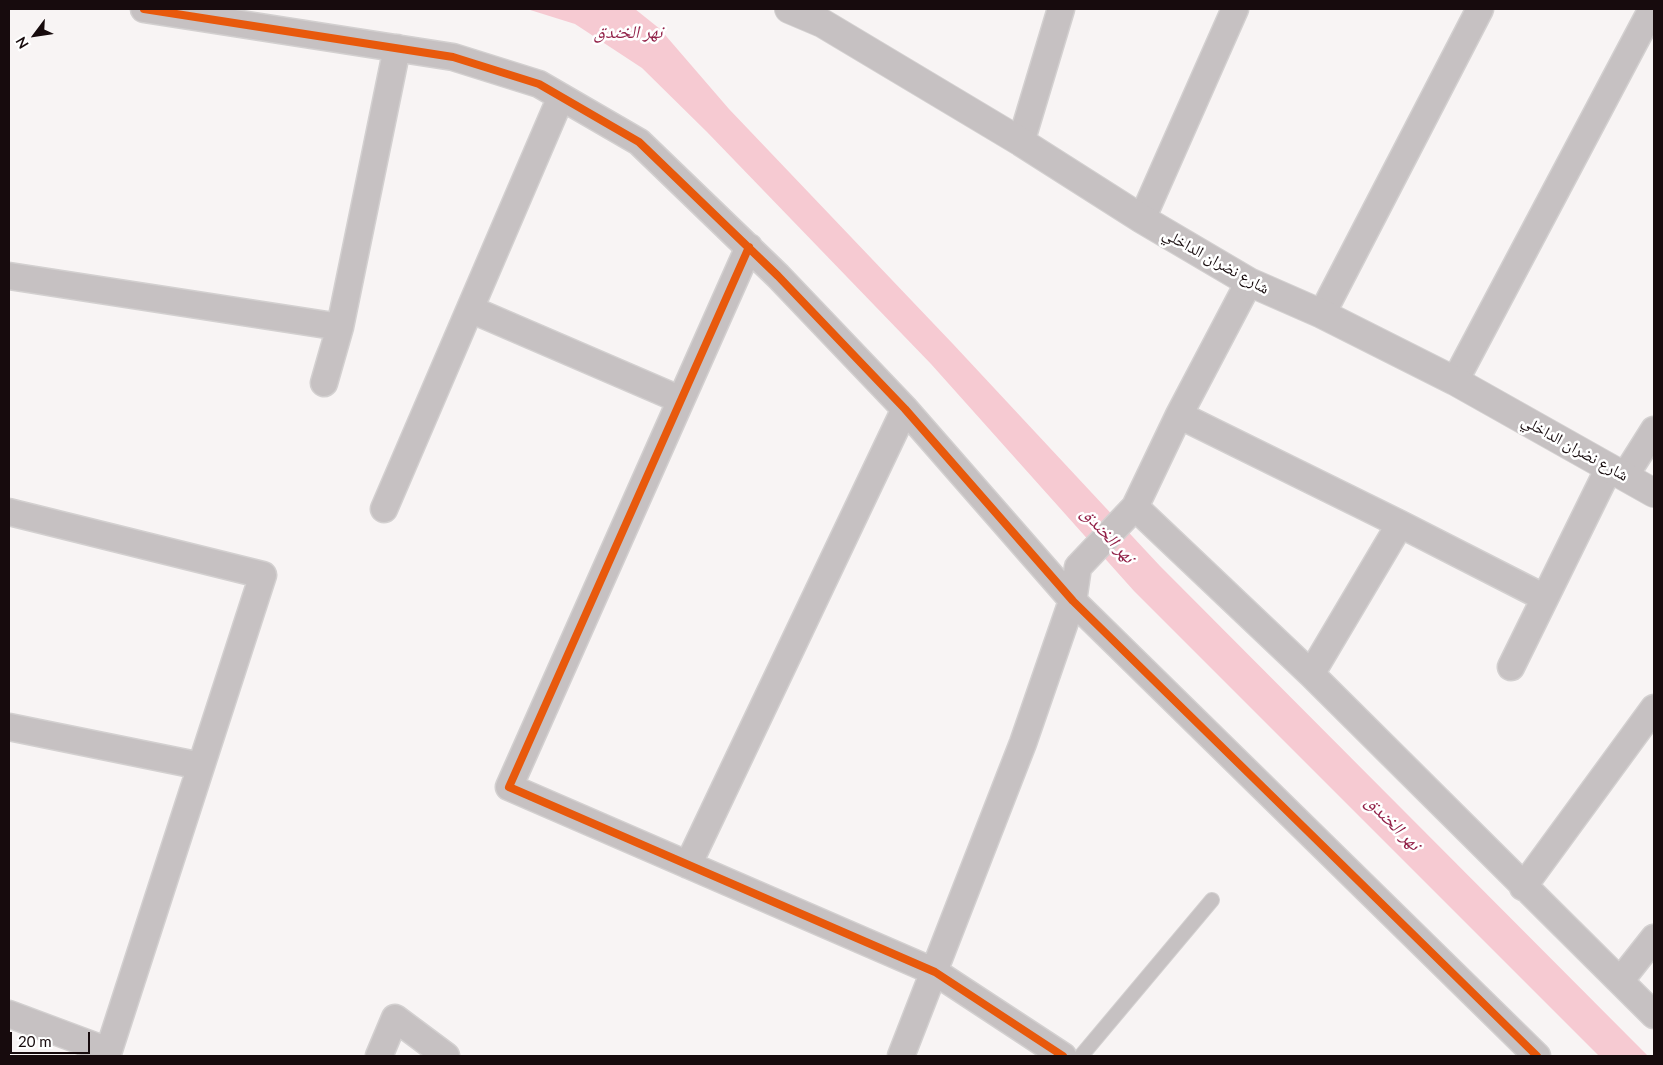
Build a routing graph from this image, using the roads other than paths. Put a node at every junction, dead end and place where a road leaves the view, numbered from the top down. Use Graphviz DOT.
graph roads {
  1 [pos="144,9"];
  2 [pos="789,9"];
  3 [pos="1061,9"];
  4 [pos="1235,9"];
  5 [pos="1480,9"];
  6 [pos="1652,9"];
  7 [pos="824,16"];
  8 [pos="397,48"];
  9 [pos="562,97"];
  10 [pos="1021,142"];
  11 [pos="1142,219"];
  12 [pos="749,247"];
  13 [pos="9,276"];
  14 [pos="1249,282"];
  15 [pos="470,309"];
  16 [pos="1322,314"];
  17 [pos="340,327"];
  18 [pos="1455,381"];
  19 [pos="324,383"];
  20 [pos="681,400"];
  21 [pos="905,409"];
  22 [pos="1179,415"];
  23 [pos="1654,430"];
  24 [pos="1617,472"];
  25 [pos="1654,493"];
  26 [pos="1135,507"];
  27 [pos="384,509"];
  28 [pos="9,512"];
  29 [pos="1400,524"];
  30 [pos="1545,598"];
  31 [pos="1073,601"];
  32 [pos="1511,668"];
  33 [pos="1311,674"];
  34 [pos="1654,708"];
  35 [pos="9,727"];
  36 [pos="201,766"];
  37 [pos="688,865"];
  38 [pos="1524,887"];
  39 [pos="1212,900"];
  40 [pos="1654,938"];
  41 [pos="935,972"];
  42 [pos="1620,981"];
  43 [pos="9,1014"];
  44 [pos="1654,1015"];
  45 [pos="108,1054"];
  46 [pos="379,1056"];
  47 [pos="446,1056"];
  48 [pos="901,1056"];
  49 [pos="1063,1056"];
  50 [pos="1081,1056"];
  51 [pos="1537,1056"];
  1 -- 8 [label="street"];
  2 -- 7 [label="street, شارع نضران الداخلي"];
  3 -- 10 [label="street"];
  4 -- 11 [label="street"];
  5 -- 16 [label="street"];
  6 -- 18 [label="street"];
  7 -- 10 [label="street, شارع نضران الداخلي"];
  8 -- 9 [label="street"];
  8 -- 17 [label="street"];
  9 -- 12 [label="street"];
  9 -- 15 [label="street"];
  10 -- 11 [label="street, شارع نضران الداخلي"];
  11 -- 14 [label="street, شارع نضران الداخلي"];
  12 -- 20 [label="street"];
  12 -- 21 [label="street"];
  13 -- 17 [label="street"];
  14 -- 16 [label="street, شارع نضران الداخلي"];
  14 -- 22 [label="street"];
  15 -- 20 [label="street"];
  15 -- 27 [label="street"];
  16 -- 18 [label="street, شارع نضران الداخلي"];
  17 -- 19 [label="street"];
  18 -- 24 [label="street, شارع نضران الداخلي"];
  20 -- 37 [label="street"];
  21 -- 31 [label="street"];
  21 -- 37 [label="street"];
  22 -- 26 [label="street"];
  22 -- 29 [label="street"];
  23 -- 24 [label="street"];
  24 -- 25 [label="street, شارع نضران الداخلي"];
  24 -- 30 [label="street"];
  26 -- 31 [label="street"];
  26 -- 33 [label="street"];
  28 -- 36 [label="street"];
  29 -- 30 [label="street"];
  29 -- 33 [label="street"];
  30 -- 32 [label="street"];
  31 -- 41 [label="street"];
  31 -- 51 [label="street"];
  33 -- 38 [label="street"];
  34 -- 38 [label="street"];
  35 -- 36 [label="street"];
  36 -- 45 [label="street"];
  37 -- 41 [label="street"];
  38 -- 42 [label="street"];
  39 -- 50 [label="lane"];
  40 -- 42 [label="street"];
  41 -- 48 [label="street"];
  41 -- 49 [label="street"];
  42 -- 44 [label="street"];
  43 -- 45 [label="street"];
  46 -- 47 [label="street"];
}
